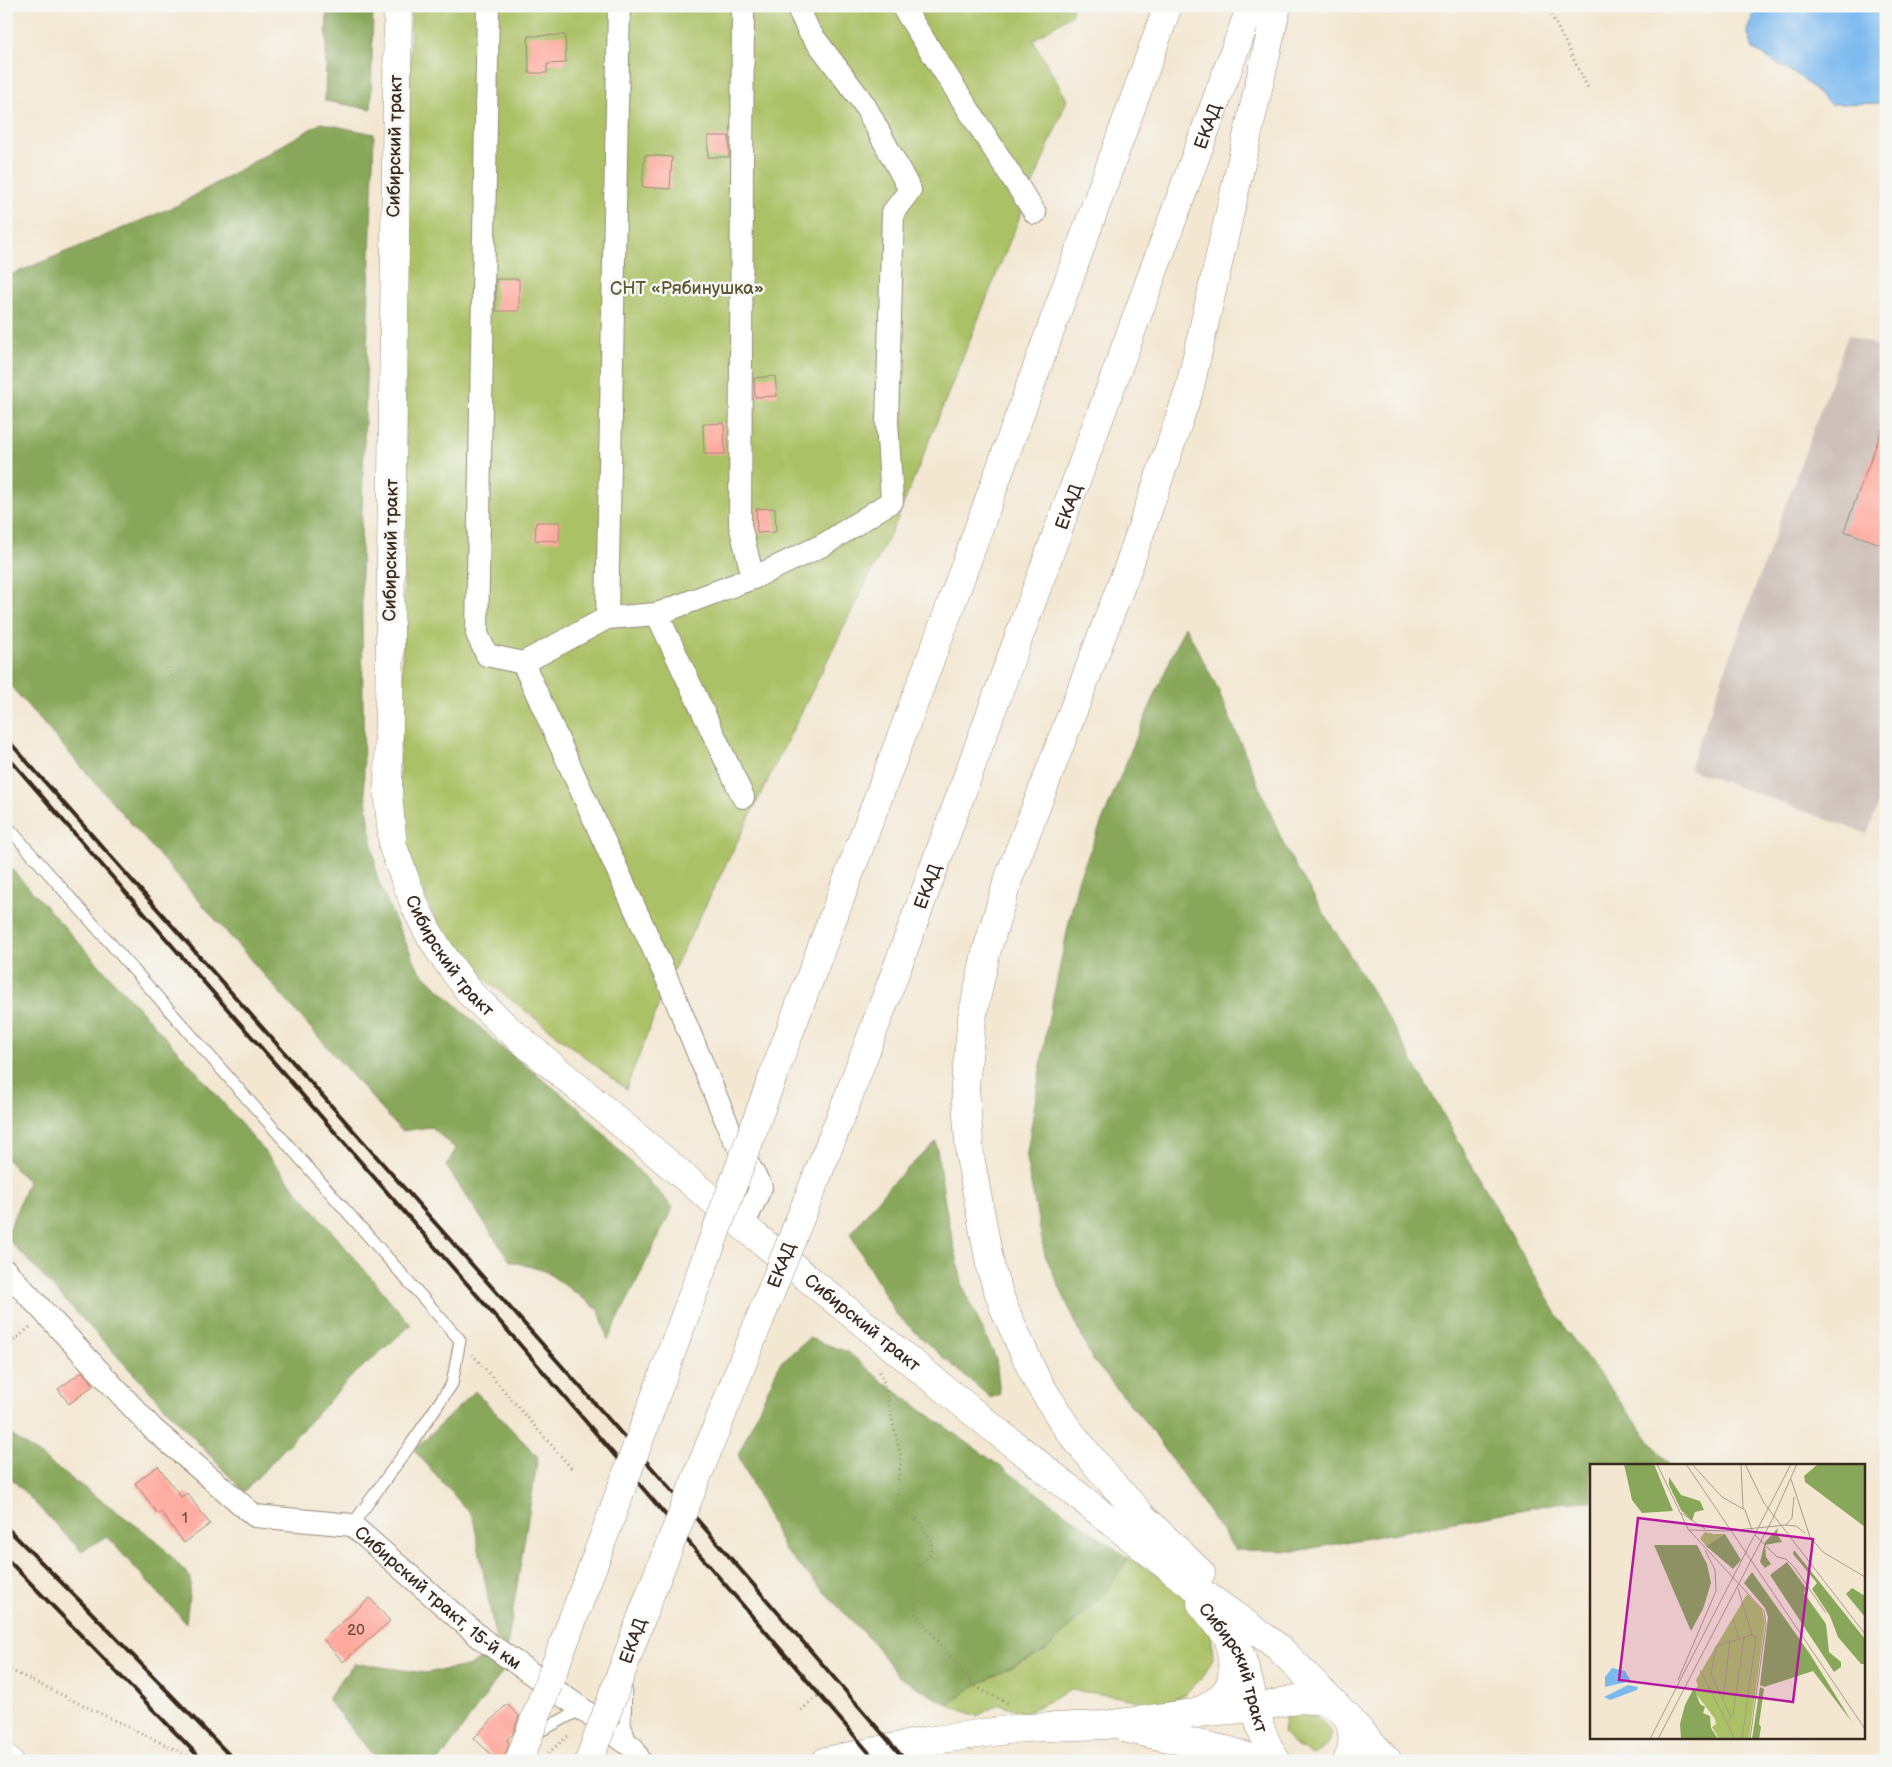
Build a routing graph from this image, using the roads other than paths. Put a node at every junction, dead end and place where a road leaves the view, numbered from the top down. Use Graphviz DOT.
graph roads {
  1 [pos="398,6"];
  2 [pos="488,6"];
  3 [pos="619,6"];
  4 [pos="743,6"];
  5 [pos="797,6"];
  6 [pos="902,6"];
  7 [pos="1168,6"];
  8 [pos="1251,6"];
  9 [pos="1277,6"];
  10 [pos="1035,213"];
  11 [pos="753,578"];
  12 [pos="657,614"];
  13 [pos="607,618"];
  14 [pos="522,663"];
  15 [pos="743,797"];
  16 [pos="6,825"];
  17 [pos="744,1226"];
  18 [pos="7,1273"];
  19 [pos="352,1525"];
  20 [pos="1182,1578"];
  21 [pos="1223,1630"];
  22 [pos="1278,1647"];
  23 [pos="626,1650"];
  24 [pos="1286,1701"];
  25 [pos="1256,1708"];
  26 [pos="1343,1712"];
  27 [pos="587,1713"];
  28 [pos="1196,1713"];
  29 [pos="1105,1726"];
  30 [pos="523,1750"];
  31 [pos="636,1754"];
  32 [pos="1267,1754"];
  33 [pos="6,1758"];
  34 [pos="9,1761"];
  35 [pos="589,1761"];
  36 [pos="826,1761"];
  37 [pos="1347,1761"];
  38 [pos="1388,1761"];
  1 -- 17 [label="main road, Сибирский тракт"];
  2 -- 14 [label="street"];
  3 -- 13 [label="street"];
  4 -- 11 [label="street"];
  5 -- 11 [label="street"];
  6 -- 10 [label="street"];
  7 -- 30 [label="main road, bridge"];
  8 -- 35 [label="main road, ЕКАД, bridge"];
  9 -- 22 [label="main road"];
  11 -- 12 [label="street"];
  12 -- 13 [label="street"];
  12 -- 15 [label="street"];
  13 -- 14 [label="street"];
  14 -- 17 [label="street"];
  16 -- 19 [label="lane"];
  17 -- 20 [label="main road, Сибирский тракт"];
  18 -- 19 [label="street, Сибирский тракт, 15-й км"];
  19 -- 27 [label="street, Сибирский тракт, 15-й км"];
  20 -- 21 [label="main road, Сибирский тракт"];
  20 -- 22 [label="main road, Сибирский тракт"];
  21 -- 25 [label="main road, Сибирский тракт"];
  21 -- 28 [label="main road"];
  22 -- 26 [label="main road, Сибирский тракт"];
  23 -- 31 [label="lane"];
  24 -- 25 [label="main road"];
  24 -- 26 [label="main road"];
  24 -- 32 [label="main road"];
  25 -- 28 [label="main road"];
  25 -- 32 [label="main road, Сибирский тракт"];
  26 -- 37 [label="main road"];
  26 -- 38 [label="main road, Сибирский тракт"];
  27 -- 30 [label="lane"];
  27 -- 31 [label="street, Сибирский тракт, 15-й км"];
  28 -- 29 [label="main road"];
  29 -- 32 [label="main road"];
  29 -- 36 [label="main road"];
  33 -- 34 [label="main road"];
}
